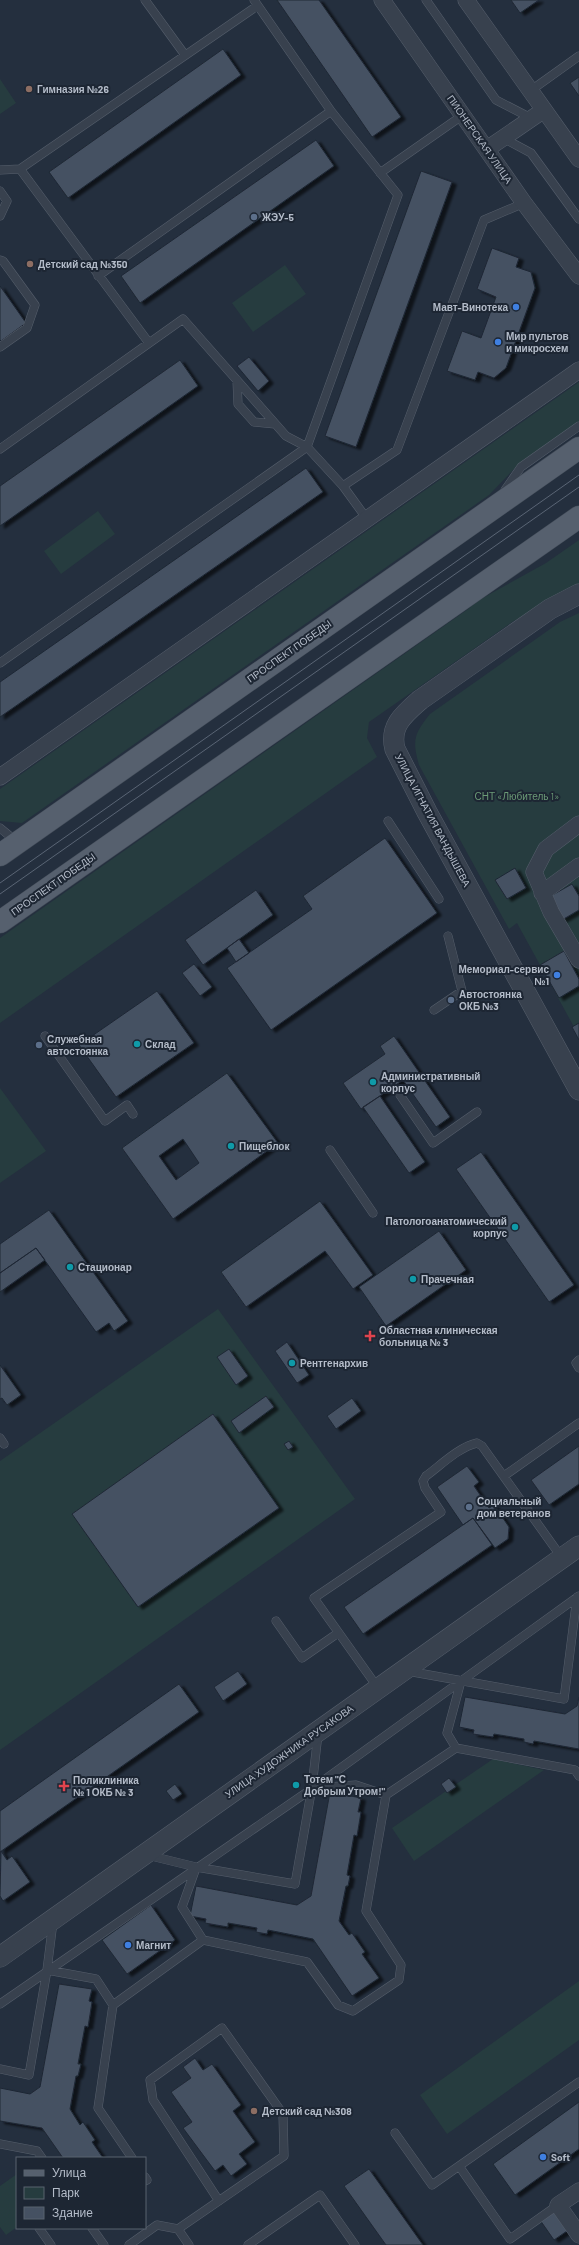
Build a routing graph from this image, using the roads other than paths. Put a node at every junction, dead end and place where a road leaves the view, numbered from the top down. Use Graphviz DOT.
graph roads {
  1 [pos="145,0"];
  2 [pos="382,0"];
  3 [pos="426,0"];
  4 [pos="466,0"];
  5 [pos="255,3"];
  6 [pos="185,55"];
  7 [pos="579,56"];
  8 [pos="530,90"];
  9 [pos="544,110"];
  10 [pos="332,111"];
  11 [pos="463,115"];
  12 [pos="531,118"];
  13 [pos="503,138"];
  14 [pos="487,149"];
  15 [pos="579,159"];
  16 [pos="20,169"];
  17 [pos="0,170"];
  18 [pos="380,173"];
  19 [pos="0,191"];
  20 [pos="524,203"];
  21 [pos="0,216"];
  22 [pos="579,220"];
  23 [pos="0,260"];
  24 [pos="98,276"];
  25 [pos="579,276"];
  26 [pos="149,343"];
  27 [pos="0,347"];
  28 [pos="579,370"];
  29 [pos="237,380"];
  30 [pos="275,424"];
  31 [pos="579,426"];
  32 [pos="307,447"];
  33 [pos="579,448"];
  34 [pos="0,449"];
  35 [pos="343,486"];
  36 [pos="494,507"];
  37 [pos="579,517"];
  38 [pos="367,520"];
  39 [pos="579,594"];
  40 [pos="0,663"];
  41 [pos="0,777"];
  42 [pos="388,821"];
  43 [pos="579,824"];
  44 [pos="0,828"];
  45 [pos="18,843"];
  46 [pos="0,855"];
  47 [pos="579,866"];
  48 [pos="542,893"];
  49 [pos="439,899"];
  50 [pos="0,922"];
  51 [pos="448,936"];
  52 [pos="579,960"];
  53 [pos="434,1010"];
  54 [pos="45,1036"];
  55 [pos="579,1090"];
  56 [pos="400,1095"];
  57 [pos="477,1112"];
  58 [pos="134,1114"];
  59 [pos="330,1150"];
  60 [pos="373,1213"];
  61 [pos="579,1360"];
  62 [pos="579,1368"];
  63 [pos="579,1422"];
  64 [pos="504,1476"];
  65 [pos="579,1546"];
  66 [pos="562,1558"];
  67 [pos="578,1597"];
  68 [pos="276,1621"];
  69 [pos="338,1633"];
  70 [pos="402,1670"];
  71 [pos="461,1681"];
  72 [pos="378,1688"];
  73 [pos="318,1730"];
  74 [pos="456,1748"];
  75 [pos="579,1776"];
  76 [pos="312,1787"];
  77 [pos="386,1795"];
  78 [pos="144,1854"];
  79 [pos="196,1867"];
  80 [pos="54,1918"];
  81 [pos="203,1940"];
  82 [pos="0,1957"];
  83 [pos="48,1970"];
  84 [pos="0,2004"];
  85 [pos="113,2005"];
  86 [pos="0,2069"];
  87 [pos="579,2082"];
  88 [pos="395,2133"];
  89 [pos="0,2144"];
  90 [pos="41,2157"];
  91 [pos="131,2157"];
  92 [pos="459,2166"];
  93 [pos="579,2191"];
  94 [pos="219,2201"];
  95 [pos="558,2205"];
  96 [pos="40,2229"];
  97 [pos="93,2229"];
  98 [pos="178,2229"];
  99 [pos="579,2235"];
  100 [pos="51,2245"];
  101 [pos="104,2245"];
  102 [pos="129,2245"];
  103 [pos="189,2245"];
  104 [pos="248,2245"];
  105 [pos="355,2245"];
  1 -- 6 [label="lane"];
  2 -- 11 [label="street, ПИОНЕРСКАЯ УЛИЦА"];
  3 -- 12 [label="lane"];
  4 -- 8 [label="street"];
  5 -- 6 [label="lane"];
  5 -- 10 [label="lane"];
  6 -- 16 [label="lane"];
  7 -- 8 [label="lane"];
  8 -- 9 [label="street"];
  9 -- 12 [label="street"];
  9 -- 15 [label="street"];
  10 -- 18 [label="lane"];
  10 -- 24 [label="lane"];
  11 -- 14 [label="street, ПИОНЕРСКАЯ УЛИЦА"];
  11 -- 18 [label="lane"];
  12 -- 13 [label="street"];
  13 -- 14 [label="street"];
  13 -- 22 [label="lane"];
  14 -- 20 [label="street, ПИОНЕРСКАЯ УЛИЦА"];
  16 -- 17 [label="lane"];
  16 -- 24 [label="lane"];
  18 -- 32 [label="lane"];
  19 -- 21 [label="lane"];
  20 -- 25 [label="street, ПИОНЕРСКАЯ УЛИЦА"];
  20 -- 35 [label="lane"];
  23 -- 27 [label="lane"];
  24 -- 26 [label="lane"];
  26 -- 29 [label="lane"];
  26 -- 34 [label="lane"];
  28 -- 38 [label="street"];
  29 -- 30 [label="lane"];
  29 -- 30 [label="lane"];
  30 -- 32 [label="lane"];
  31 -- 36 [label="lane"];
  32 -- 35 [label="lane"];
  32 -- 40 [label="lane"];
  33 -- 36 [label="main road, ПРОСПЕКТ ПОБЕДЫ"];
  35 -- 38 [label="lane"];
  36 -- 45 [label="main road, ПРОСПЕКТ ПОБЕДЫ"];
  37 -- 50 [label="main road, ПРОСПЕКТ ПОБЕДЫ"];
  38 -- 41 [label="street"];
  39 -- 55 [label="street, УЛИЦА ИГНАТИЯ ВАНДЫШЕВА"];
  42 -- 49 [label="lane"];
  43 -- 48 [label="street"];
  44 -- 45 [label="lane"];
  45 -- 46 [label="main road, ПРОСПЕКТ ПОБЕДЫ"];
  47 -- 48 [label="street"];
  48 -- 52 [label="street"];
  51 -- 53 [label="lane"];
  54 -- 58 [label="lane"];
  56 -- 57 [label="lane"];
  59 -- 60 [label="lane"];
  61 -- 62 [label="lane"];
  63 -- 64 [label="lane"];
  64 -- 66 [label="lane"];
  64 -- 69 [label="lane"];
  65 -- 66 [label="street, УЛИЦА ХУДОЖНИКА РУСАКОВА"];
  66 -- 70 [label="street, УЛИЦА ХУДОЖНИКА РУСАКОВА"];
  67 -- 71 [label="lane"];
  67 -- 71 [label="lane"];
  68 -- 69 [label="lane"];
  69 -- 72 [label="lane"];
  70 -- 71 [label="lane"];
  70 -- 72 [label="street, УЛИЦА ХУДОЖНИКА РУСАКОВА"];
  71 -- 74 [label="lane"];
  71 -- 76 [label="lane"];
  72 -- 73 [label="street, УЛИЦА ХУДОЖНИКА РУСАКОВА"];
  73 -- 76 [label="lane"];
  73 -- 78 [label="street, УЛИЦА ХУДОЖНИКА РУСАКОВА"];
  74 -- 75 [label="lane"];
  74 -- 77 [label="lane"];
  76 -- 77 [label="lane"];
  76 -- 79 [label="lane"];
  76 -- 79 [label="lane"];
  77 -- 81 [label="lane"];
  78 -- 79 [label="lane"];
  78 -- 80 [label="street, УЛИЦА ХУДОЖНИКА РУСАКОВА"];
  79 -- 81 [label="lane"];
  79 -- 83 [label="lane"];
  80 -- 82 [label="street, УЛИЦА ХУДОЖНИКА РУСАКОВА"];
  80 -- 83 [label="lane"];
  81 -- 85 [label="lane"];
  83 -- 84 [label="lane"];
  83 -- 85 [label="lane"];
  83 -- 86 [label="lane"];
  85 -- 91 [label="lane"];
  87 -- 92 [label="lane"];
  88 -- 92 [label="lane"];
  89 -- 90 [label="lane"];
  92 -- 95 [label="lane"];
  93 -- 95 [label="street"];
  94 -- 94 [label="lane"];
  94 -- 98 [label="lane"];
  95 -- 99 [label="street"];
  96 -- 100 [label="lane"];
  97 -- 101 [label="lane"];
  98 -- 102 [label="lane"];
  98 -- 103 [label="lane"];
  104 -- 105 [label="lane"];
}
